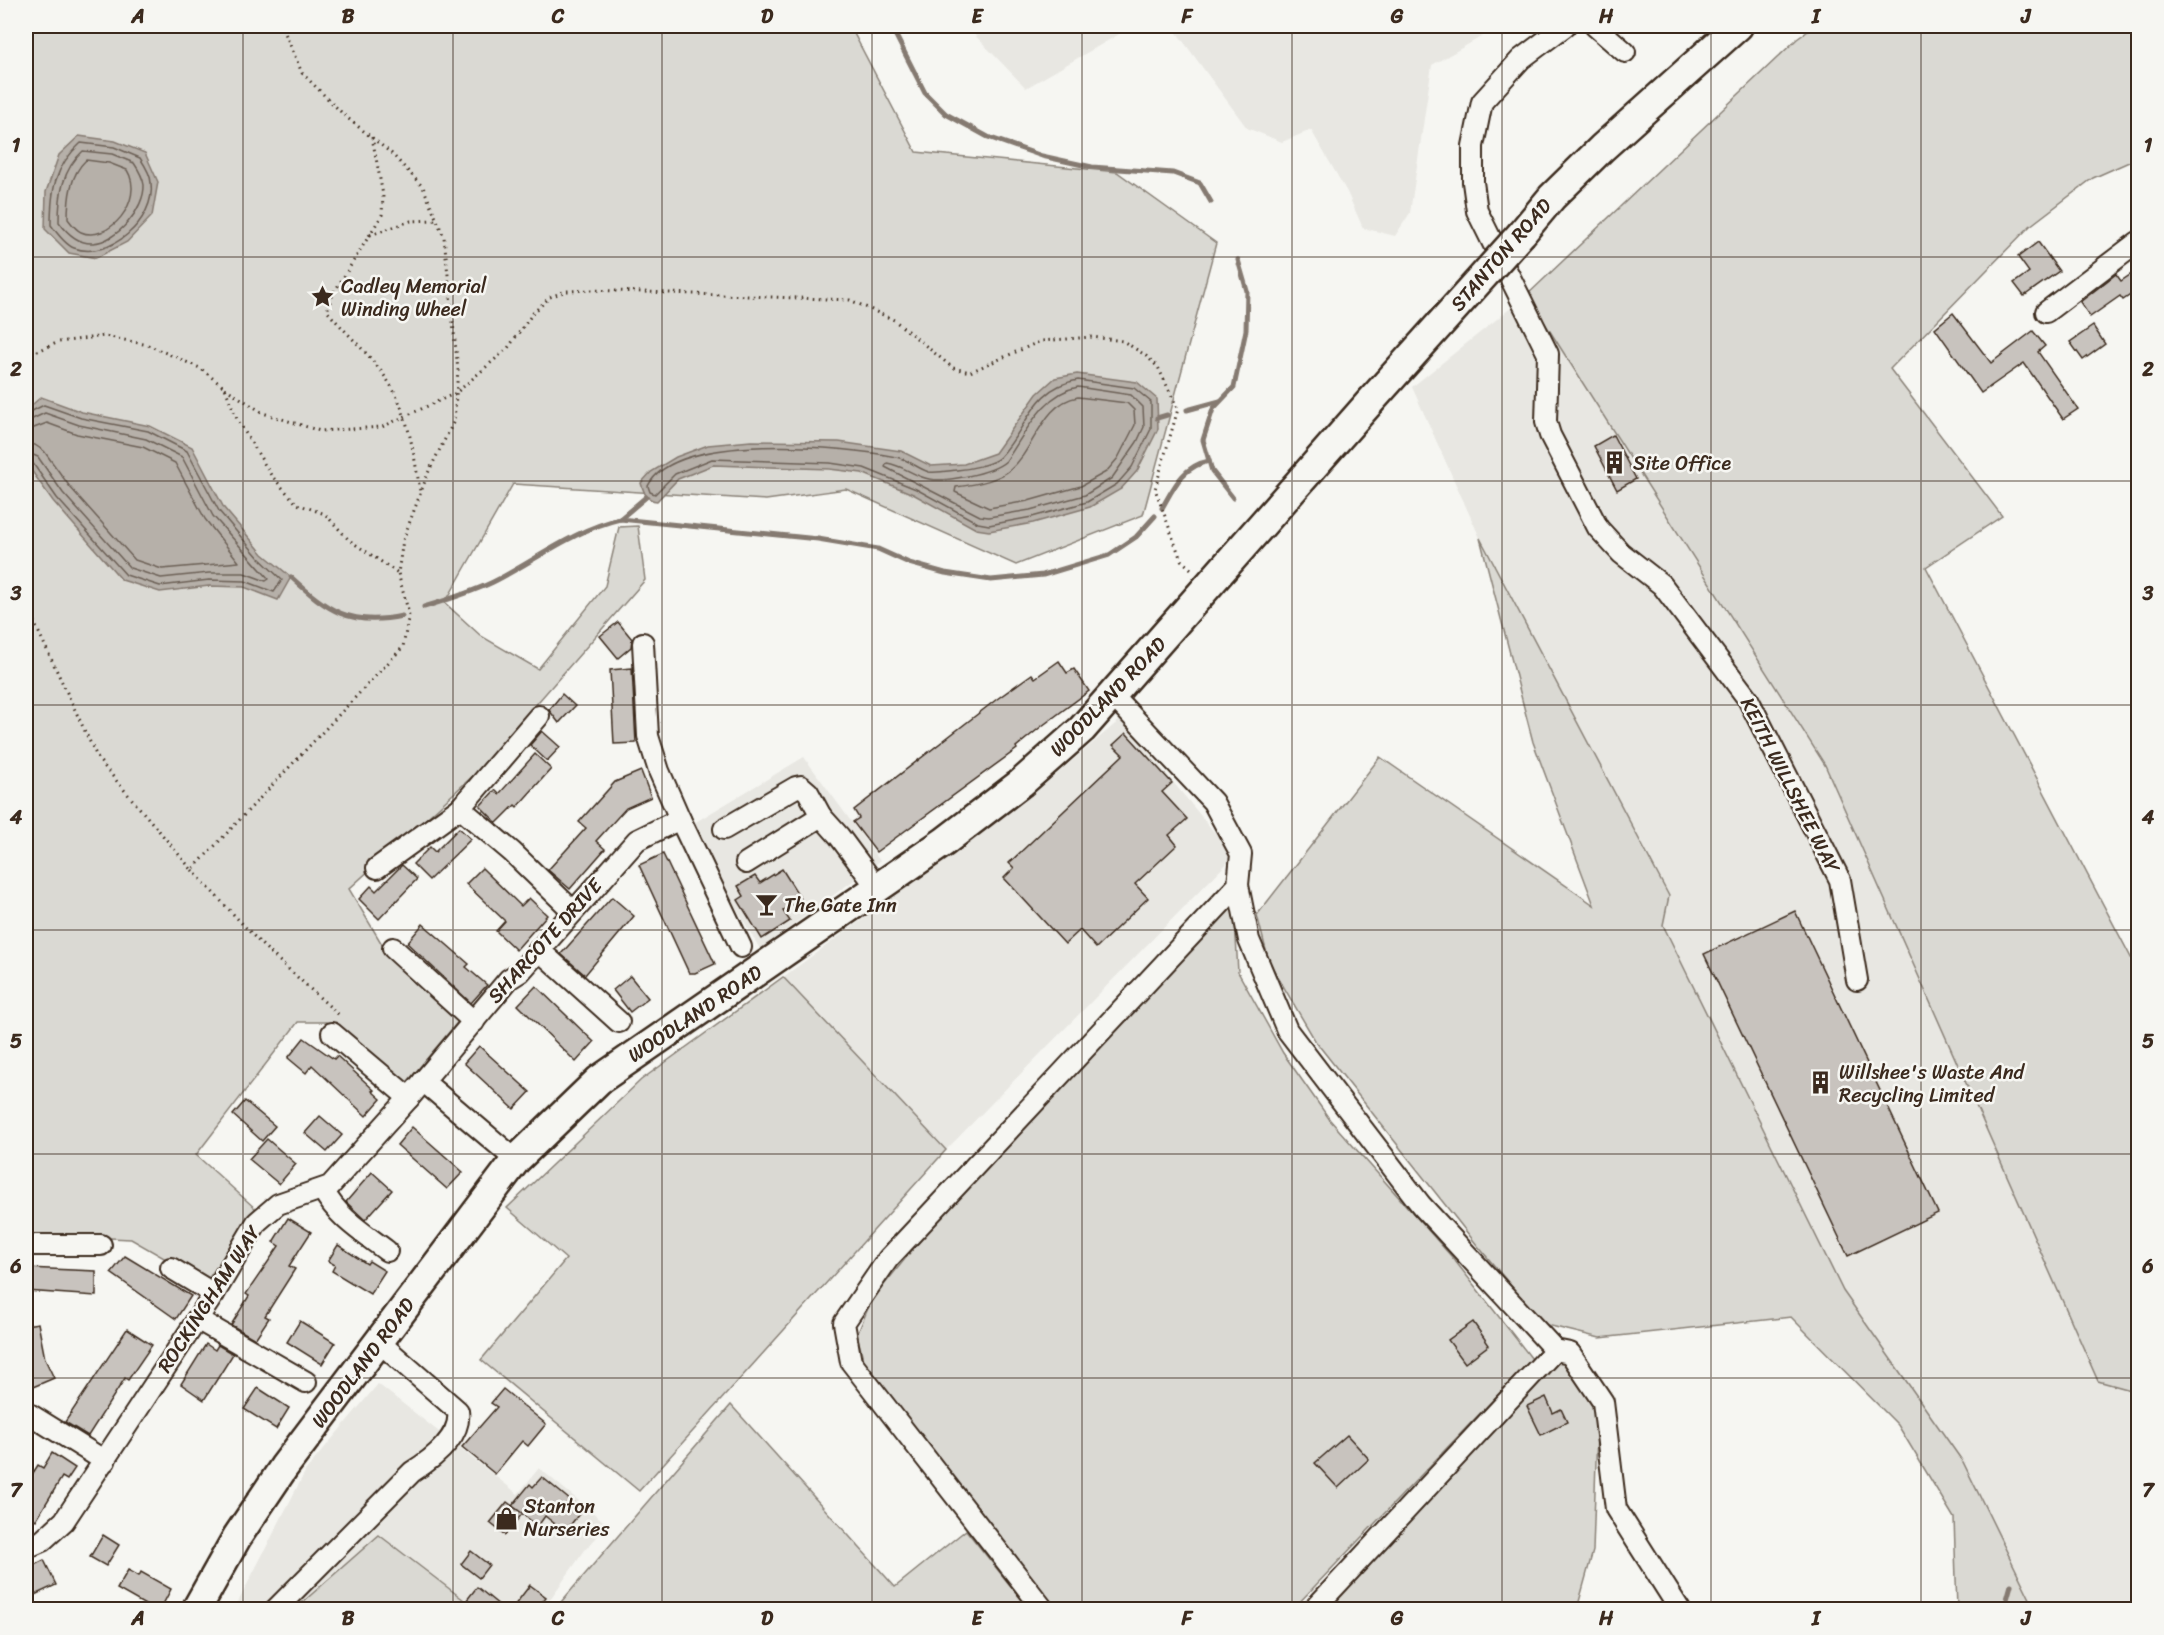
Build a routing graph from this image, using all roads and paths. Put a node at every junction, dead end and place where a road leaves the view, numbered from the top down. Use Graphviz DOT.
graph roads {
  1 [pos="282,26"];
  2 [pos="1564,26"];
  3 [pos="1595,26"];
  4 [pos="1738,26"];
  5 [pos="1624,52"];
  6 [pos="372,137"];
  7 [pos="437,220"];
  8 [pos="370,235"];
  9 [pos="2139,242"];
  10 [pos="2046,312"];
  11 [pos="26,356"];
  12 [pos="225,388"];
  13 [pos="456,393"];
  14 [pos="404,418"];
  15 [pos="420,493"];
  16 [pos="1284,503"];
  17 [pos="398,573"];
  18 [pos="1209,587"];
  19 [pos="26,605"];
  20 [pos="643,643"];
  21 [pos="1113,696"];
  22 [pos="539,716"];
  23 [pos="460,808"];
  24 [pos="821,816"];
  25 [pos="680,819"];
  26 [pos="724,829"];
  27 [pos="746,863"];
  28 [pos="377,868"];
  29 [pos="192,870"];
  30 [pos="1238,885"];
  31 [pos="876,886"];
  32 [pos="573,911"];
  33 [pos="741,947"];
  34 [pos="393,948"];
  35 [pos="539,950"];
  36 [pos="1857,980"];
  37 [pos="474,1022"];
  38 [pos="619,1022"];
  39 [pos="336,1025"];
  40 [pos="423,1081"];
  41 [pos="409,1098"];
  42 [pos="516,1160"];
  43 [pos="323,1190"];
  44 [pos="27,1245"];
  45 [pos="101,1245"];
  46 [pos="387,1251"];
  47 [pos="171,1268"];
  48 [pos="213,1294"];
  49 [pos="197,1319"];
  50 [pos="379,1342"];
  51 [pos="1555,1350"];
  52 [pos="306,1382"];
  53 [pos="26,1412"];
  54 [pos="105,1461"];
  55 [pos="26,1548"];
  56 [pos="195,1610"];
  57 [pos="275,1610"];
  58 [pos="1044,1610"];
  59 [pos="1313,1610"];
  60 [pos="1680,1610"];
  1 -- 6 [label="path"];
  2 -- 36 [label="street, KEITH WILLSHEE WAY"];
  3 -- 5 [label="street"];
  4 -- 16 [label="highway, STANTON ROAD, bridge"];
  6 -- 7 [label="path"];
  6 -- 8 [label="path"];
  7 -- 8 [label="path"];
  7 -- 13 [label="path"];
  8 -- 14 [label="path"];
  9 -- 10 [label="street"];
  11 -- 12 [label="path"];
  12 -- 14 [label="path"];
  12 -- 17 [label="path"];
  13 -- 14 [label="path"];
  13 -- 15 [label="path"];
  13 -- 18 [label="path"];
  14 -- 15 [label="path"];
  15 -- 17 [label="path"];
  16 -- 18 [label="highway, WOODLAND ROAD"];
  17 -- 29 [label="path"];
  18 -- 21 [label="highway, WOODLAND ROAD"];
  19 -- 29 [label="path"];
  20 -- 25 [label="street"];
  21 -- 30 [label="street"];
  21 -- 31 [label="highway, WOODLAND ROAD"];
  22 -- 23 [label="street"];
  23 -- 28 [label="street"];
  23 -- 32 [label="street"];
  24 -- 26 [label="street"];
  24 -- 27 [label="street"];
  24 -- 31 [label="street"];
  25 -- 32 [label="street, SHARCOTE DRIVE"];
  25 -- 33 [label="street"];
  29 -- 39 [label="path"];
  30 -- 51 [label="street"];
  30 -- 58 [label="street"];
  31 -- 42 [label="highway, WOODLAND ROAD"];
  32 -- 35 [label="street, SHARCOTE DRIVE"];
  34 -- 37 [label="street"];
  35 -- 37 [label="street, SHARCOTE DRIVE"];
  35 -- 38 [label="street"];
  37 -- 40 [label="street, SHARCOTE DRIVE"];
  39 -- 41 [label="street"];
  40 -- 41 [label="street, ROCKINGHAM WAY"];
  40 -- 42 [label="street"];
  41 -- 43 [label="street, ROCKINGHAM WAY"];
  42 -- 50 [label="highway, WOODLAND ROAD"];
  43 -- 46 [label="street"];
  43 -- 48 [label="street, ROCKINGHAM WAY"];
  44 -- 45 [label="street"];
  47 -- 48 [label="street"];
  48 -- 49 [label="street, ROCKINGHAM WAY"];
  49 -- 52 [label="street"];
  49 -- 54 [label="street, ROCKINGHAM WAY"];
  50 -- 56 [label="highway, WOODLAND ROAD"];
  50 -- 57 [label="street"];
  51 -- 59 [label="street"];
  51 -- 60 [label="street"];
  53 -- 54 [label="street"];
  54 -- 55 [label="street, ROCKINGHAM WAY"];
}
